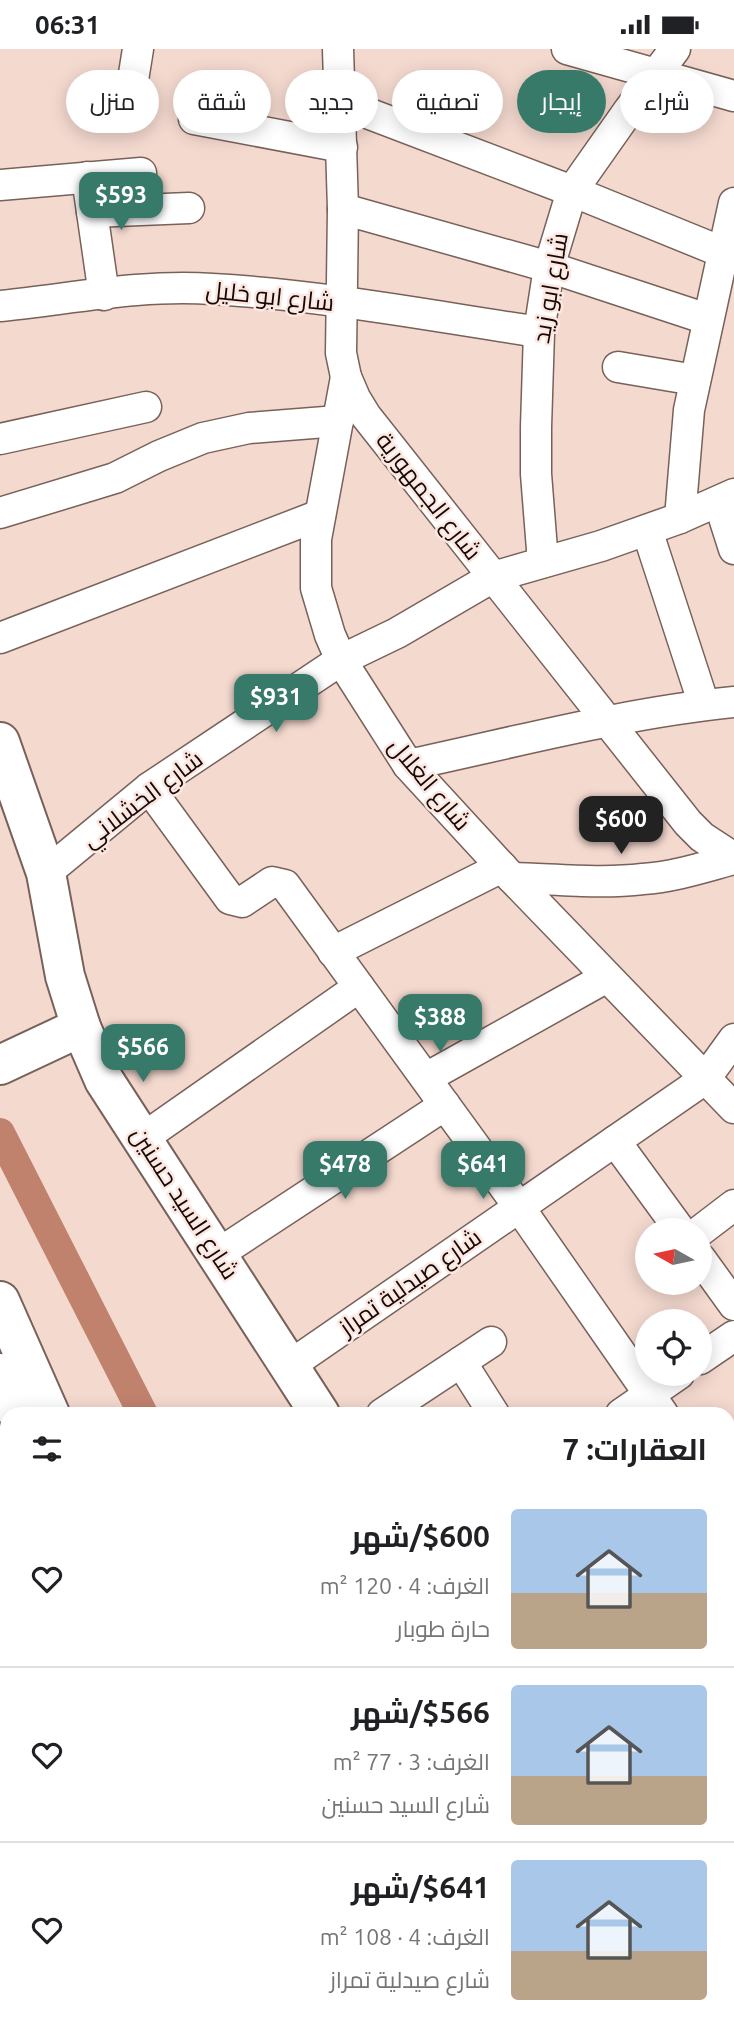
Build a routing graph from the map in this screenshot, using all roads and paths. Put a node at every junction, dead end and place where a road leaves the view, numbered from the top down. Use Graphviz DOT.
graph roads {
  1 [pos="138,49"];
  2 [pos="338,49"];
  3 [pos="567,49"];
  4 [pos="675,49"];
  5 [pos="615,56"];
  6 [pos="135,70"];
  7 [pos="339,70"];
  8 [pos="644,70"];
  9 [pos="659,70"];
  10 [pos="714,91"];
  11 [pos="734,96"];
  12 [pos="378,117"];
  13 [pos="620,124"];
  14 [pos="268,133"];
  15 [pos="342,133"];
  16 [pos="342,147"];
  17 [pos="141,173"];
  18 [pos="87,177"];
  19 [pos="0,185"];
  20 [pos="572,191"];
  21 [pos="734,203"];
  22 [pos="189,208"];
  23 [pos="343,209"];
  24 [pos="92,212"];
  25 [pos="722,252"];
  26 [pos="549,267"];
  27 [pos="725,285"];
  28 [pos="104,295"];
  29 [pos="342,302"];
  30 [pos="0,306"];
  31 [pos="707,319"];
  32 [pos="539,333"];
  33 [pos="618,367"];
  34 [pos="346,377"];
  35 [pos="695,380"];
  36 [pos="146,407"];
  37 [pos="338,421"];
  38 [pos="0,439"];
  39 [pos="726,498"];
  40 [pos="0,513"];
  41 [pos="320,515"];
  42 [pos="680,518"];
  43 [pos="647,530"];
  44 [pos="734,549"];
  45 [pos="543,562"];
  46 [pos="493,577"];
  47 [pos="0,638"];
  48 [pos="341,660"];
  49 [pos="734,702"];
  50 [pos="704,705"];
  51 [pos="607,723"];
  52 [pos="0,742"];
  53 [pos="408,765"];
  54 [pos="149,788"];
  55 [pos="734,858"];
  56 [pos="507,872"];
  57 [pos="46,873"];
  58 [pos="333,952"];
  59 [pos="607,977"];
  60 [pos="359,987"];
  61 [pos="81,1027"];
  62 [pos="734,1039"];
  63 [pos="7,1061"];
  64 [pos="426,1078"];
  65 [pos="705,1079"];
  66 [pos="445,1105"];
  67 [pos="734,1108"];
  68 [pos="143,1138"];
  69 [pos="615,1141"];
  70 [pos="734,1205"];
  71 [pos="519,1207"];
  72 [pos="671,1218"];
  73 [pos="712,1222"];
  74 [pos="218,1254"];
  75 [pos="712,1275"];
  76 [pos="0,1301"];
  77 [pos="734,1305"];
  78 [pos="734,1336"];
  79 [pos="491,1342"];
  80 [pos="712,1351"];
  81 [pos="461,1362"];
  82 [pos="289,1366"];
  83 [pos="0,1373"];
  84 [pos="670,1386"];
  85 [pos="656,1404"];
  86 [pos="15,1407"];
  87 [pos="47,1407"];
  88 [pos="315,1407"];
  89 [pos="393,1407"];
  90 [pos="490,1407"];
  1 -- 6 [label="street"];
  2 -- 7 [label="street, شارع الجمهورية"];
  3 -- 5 [label="street"];
  4 -- 9 [label="street, شارع ابو زيد"];
  5 -- 8 [label="street"];
  10 -- 11 [label="street"];
  12 -- 20 [label="street"];
  13 -- 20 [label="street, شارع ابو زيد"];
  14 -- 16 [label="street"];
  15 -- 16 [label="street, شارع الجمهورية"];
  16 -- 23 [label="street, شارع الجمهورية"];
  17 -- 18 [label="street"];
  18 -- 19 [label="street"];
  18 -- 24 [label="street"];
  20 -- 25 [label="street"];
  20 -- 26 [label="street, شارع ابو زيد"];
  21 -- 25 [label="street"];
  22 -- 24 [label="street"];
  23 -- 26 [label="street"];
  23 -- 29 [label="street, شارع الجمهورية"];
  24 -- 28 [label="street"];
  25 -- 27 [label="street"];
  26 -- 31 [label="street"];
  26 -- 32 [label="street, شارع ابو زيد"];
  27 -- 31 [label="street"];
  28 -- 29 [label="street, شارع ابو خليل"];
  28 -- 30 [label="street, شارع ابو خليل"];
  29 -- 32 [label="street, شارع ابو خليل"];
  29 -- 34 [label="street, شارع الجمهورية"];
  31 -- 35 [label="street"];
  32 -- 45 [label="street, شارع ابو زيد"];
  33 -- 35 [label="street"];
  34 -- 37 [label="street, شارع الغلال"];
  34 -- 46 [label="street, شارع الجمهورية"];
  35 -- 42 [label="street"];
  36 -- 38 [label="street"];
  37 -- 40 [label="street"];
  37 -- 41 [label="street, شارع الغلال"];
  39 -- 42 [label="street, شارع الخشلاني"];
  39 -- 44 [label="street"];
  41 -- 47 [label="street"];
  41 -- 48 [label="street, شارع الغلال"];
  42 -- 43 [label="street, شارع الخشلاني"];
  43 -- 45 [label="street, شارع الخشلاني"];
  43 -- 50 [label="street"];
  45 -- 46 [label="street, شارع الخشلاني"];
  46 -- 48 [label="street, شارع الخشلاني"];
  46 -- 51 [label="street, شارع الجمهورية"];
  48 -- 53 [label="street, شارع الغلال"];
  48 -- 54 [label="street, شارع الخشلاني"];
  49 -- 50 [label="street"];
  50 -- 51 [label="street"];
  51 -- 53 [label="street"];
  51 -- 55 [label="street, شارع الجمهورية"];
  52 -- 57 [label="street, شارع السيد حسنين"];
  53 -- 56 [label="street, شارع الغلال"];
  54 -- 57 [label="street, شارع الخشلاني"];
  54 -- 58 [label="street"];
  55 -- 56 [label="street"];
  56 -- 58 [label="street"];
  56 -- 59 [label="street, شارع الغلال"];
  57 -- 61 [label="street, شارع السيد حسنين"];
  58 -- 60 [label="street"];
  59 -- 64 [label="street"];
  59 -- 65 [label="street, شارع الغلال"];
  60 -- 64 [label="street"];
  60 -- 68 [label="street"];
  61 -- 63 [label="street"];
  61 -- 68 [label="street, شارع السيد حسنين"];
  62 -- 65 [label="street, شارع صيدلية تمراز"];
  64 -- 66 [label="street"];
  65 -- 67 [label="street, شارع الغلال"];
  65 -- 69 [label="street, شارع صيدلية تمراز"];
  66 -- 71 [label="street"];
  66 -- 74 [label="street"];
  68 -- 74 [label="street, شارع السيد حسنين"];
  69 -- 71 [label="street, شارع صيدلية تمراز"];
  69 -- 72 [label="street"];
  70 -- 73 [label="street"];
  71 -- 82 [label="street, شارع صيدلية تمراز"];
  71 -- 85 [label="street"];
  74 -- 82 [label="street, شارع السيد حسنين"];
  75 -- 77 [label="street"];
  76 -- 87 [label="street"];
  78 -- 80 [label="street"];
  79 -- 81 [label="street"];
  81 -- 89 [label="street"];
  81 -- 90 [label="street"];
  82 -- 88 [label="street, شارع السيد حسنين"];
  83 -- 86 [label="street"];
  84 -- 85 [label="street"];
}
